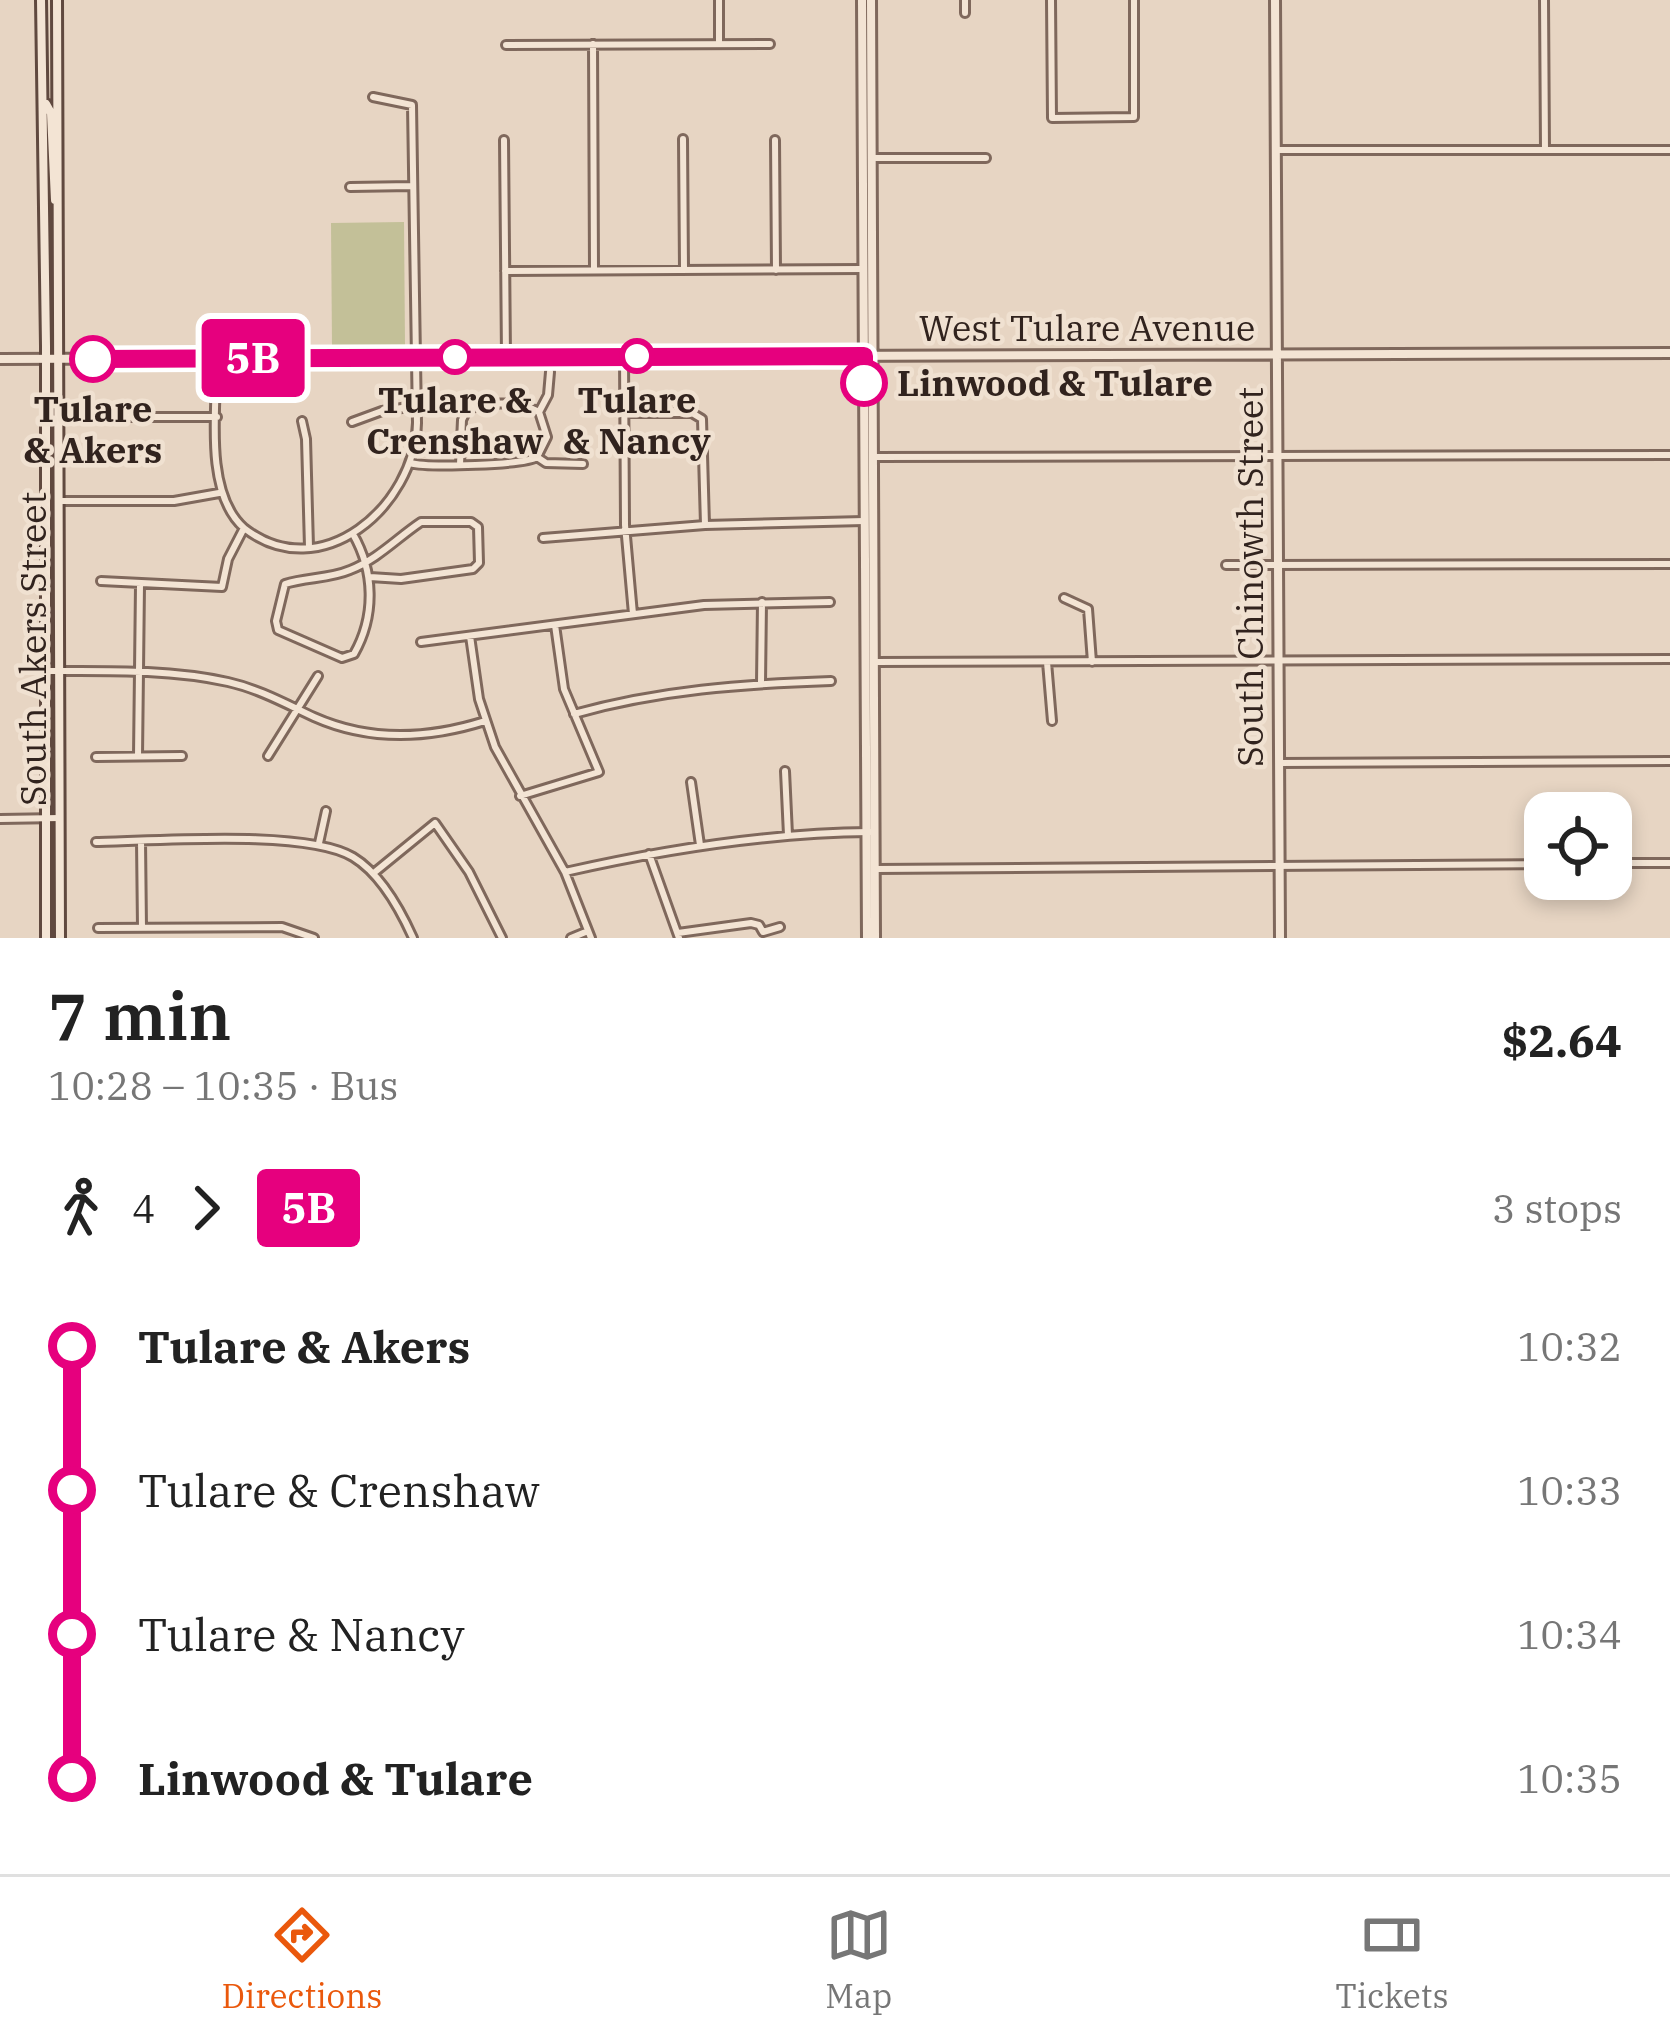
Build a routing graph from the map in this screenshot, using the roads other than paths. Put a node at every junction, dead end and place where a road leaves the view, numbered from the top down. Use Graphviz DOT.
graph roads {
  1 [pos="40,0"];
  2 [pos="57,0"];
  3 [pos="719,0"];
  4 [pos="867,0"];
  5 [pos="965,0"];
  6 [pos="1051,0"];
  7 [pos="1134,0"];
  8 [pos="1275,0"];
  9 [pos="1544,0"];
  10 [pos="965,13"];
  11 [pos="593,44"];
  12 [pos="719,44"];
  13 [pos="770,44"];
  14 [pos="506,45"];
  15 [pos="373,97"];
  16 [pos="44,103"];
  17 [pos="862,116"];
  18 [pos="683,139"];
  19 [pos="504,140"];
  20 [pos="776,140"];
  21 [pos="1545,149"];
  22 [pos="1275,150"];
  23 [pos="1670,150"];
  24 [pos="872,158"];
  25 [pos="986,158"];
  26 [pos="413,186"];
  27 [pos="350,188"];
  28 [pos="58,206"];
  29 [pos="872,258"];
  30 [pos="684,269"];
  31 [pos="863,269"];
  32 [pos="594,270"];
  33 [pos="776,270"];
  34 [pos="505,271"];
  35 [pos="1670,353"];
  36 [pos="1276,355"];
  37 [pos="624,356"];
  38 [pos="868,356"];
  39 [pos="415,357"];
  40 [pos="506,357"];
  41 [pos="217,358"];
  42 [pos="0,359"];
  43 [pos="46,359"];
  44 [pos="60,359"];
  45 [pos="550,373"];
  46 [pos="427,402"];
  47 [pos="415,406"];
  48 [pos="467,410"];
  49 [pos="538,412"];
  50 [pos="624,413"];
  51 [pos="100,417"];
  52 [pos="217,417"];
  53 [pos="302,421"];
  54 [pos="352,422"];
  55 [pos="1670,455"];
  56 [pos="1277,456"];
  57 [pos="537,457"];
  58 [pos="872,457"];
  59 [pos="410,463"];
  60 [pos="460,464"];
  61 [pos="583,464"];
  62 [pos="864,466"];
  63 [pos="220,492"];
  64 [pos="61,501"];
  65 [pos="864,521"];
  66 [pos="705,525"];
  67 [pos="244,529"];
  68 [pos="625,533"];
  69 [pos="353,534"];
  70 [pos="543,538"];
  71 [pos="308,547"];
  72 [pos="367,562"];
  73 [pos="1670,564"];
  74 [pos="1226,565"];
  75 [pos="1278,565"];
  76 [pos="370,578"];
  77 [pos="100,581"];
  78 [pos="140,585"];
  79 [pos="1064,598"];
  80 [pos="762,602"];
  81 [pos="830,602"];
  82 [pos="632,614"];
  83 [pos="555,625"];
  84 [pos="470,636"];
  85 [pos="421,642"];
  86 [pos="1670,659"];
  87 [pos="869,662"];
  88 [pos="1048,662"];
  89 [pos="1092,662"];
  90 [pos="1278,662"];
  91 [pos="44,671"];
  92 [pos="59,671"];
  93 [pos="139,672"];
  94 [pos="318,676"];
  95 [pos="831,681"];
  96 [pos="761,683"];
  97 [pos="299,710"];
  98 [pos="574,714"];
  99 [pos="1052,721"];
  100 [pos="485,722"];
  101 [pos="138,756"];
  102 [pos="182,756"];
  103 [pos="268,756"];
  104 [pos="96,757"];
  105 [pos="1670,761"];
  106 [pos="1279,763"];
  107 [pos="784,772"];
  108 [pos="691,782"];
  109 [pos="520,796"];
  110 [pos="326,811"];
  111 [pos="60,818"];
  112 [pos="0,819"];
  113 [pos="45,819"];
  114 [pos="870,832"];
  115 [pos="788,835"];
  116 [pos="141,841"];
  117 [pos="96,842"];
  118 [pos="319,843"];
  119 [pos="700,844"];
  120 [pos="649,854"];
  121 [pos="1632,863"];
  122 [pos="1670,863"];
  123 [pos="1524,864"];
  124 [pos="1280,867"];
  125 [pos="870,869"];
  126 [pos="565,872"];
  127 [pos="374,873"];
  128 [pos="780,927"];
  129 [pos="98,928"];
  130 [pos="142,928"];
  131 [pos="590,935"];
  132 [pos="763,935"];
  133 [pos="311,936"];
  134 [pos="678,936"];
  135 [pos="46,938"];
  136 [pos="60,938"];
  137 [pos="413,938"];
  138 [pos="502,938"];
  139 [pos="571,938"];
  140 [pos="871,938"];
  141 [pos="1280,938"];
  1 -- 16 [label="street, South Akers Street"];
  2 -- 28 [label="street, South Akers Street"];
  3 -- 12 [label="street"];
  4 -- 17 [label="street"];
  4 -- 24 [label="street"];
  5 -- 10 [label="street"];
  6 -- 7 [label="street"];
  8 -- 22 [label="street, South Chinowth Street"];
  9 -- 21 [label="street"];
  11 -- 12 [label="street"];
  11 -- 14 [label="street"];
  11 -- 32 [label="street"];
  12 -- 13 [label="street"];
  15 -- 26 [label="street"];
  16 -- 28 [label="street"];
  16 -- 43 [label="street, South Akers Street"];
  17 -- 24 [label="street"];
  17 -- 31 [label="street"];
  18 -- 30 [label="street"];
  19 -- 34 [label="street"];
  20 -- 33 [label="street"];
  21 -- 22 [label="street"];
  21 -- 23 [label="street"];
  22 -- 36 [label="street, South Chinowth Street"];
  24 -- 25 [label="street"];
  24 -- 29 [label="street"];
  26 -- 27 [label="street"];
  26 -- 39 [label="street"];
  28 -- 44 [label="street, South Akers Street"];
  29 -- 31 [label="street"];
  29 -- 38 [label="street"];
  30 -- 32 [label="street"];
  30 -- 33 [label="street"];
  31 -- 33 [label="street"];
  31 -- 38 [label="street"];
  32 -- 34 [label="street"];
  34 -- 40 [label="street"];
  35 -- 36 [label="street, West Tulare Avenue"];
  36 -- 38 [label="street, West Tulare Avenue"];
  36 -- 56 [label="street, South Chinowth Street"];
  37 -- 38 [label="street, West Tulare Avenue"];
  37 -- 40 [label="street, West Tulare Avenue"];
  37 -- 50 [label="street"];
  38 -- 58 [label="street"];
  38 -- 62 [label="street"];
  39 -- 40 [label="street, West Tulare Avenue"];
  39 -- 41 [label="street, West Tulare Avenue"];
  39 -- 47 [label="street"];
  41 -- 44 [label="street, West Tulare Avenue"];
  41 -- 52 [label="street"];
  42 -- 43 [label="street, West Tulare Avenue"];
  43 -- 44 [label="street, West Tulare Avenue"];
  43 -- 91 [label="street, South Akers Street"];
  44 -- 64 [label="street, South Akers Street"];
  45 -- 49 [label="street"];
  46 -- 48 [label="street"];
  47 -- 54 [label="street"];
  47 -- 59 [label="street"];
  48 -- 49 [label="street"];
  48 -- 60 [label="street"];
  49 -- 57 [label="street"];
  50 -- 66 [label="street"];
  50 -- 68 [label="street"];
  51 -- 52 [label="street"];
  52 -- 63 [label="street"];
  53 -- 71 [label="street"];
  55 -- 56 [label="street"];
  56 -- 58 [label="street"];
  56 -- 75 [label="street, South Chinowth Street"];
  57 -- 60 [label="street"];
  57 -- 61 [label="street"];
  58 -- 62 [label="street"];
  58 -- 87 [label="street"];
  59 -- 60 [label="street"];
  59 -- 69 [label="street"];
  62 -- 65 [label="street"];
  63 -- 64 [label="street"];
  63 -- 67 [label="street"];
  64 -- 92 [label="street, South Akers Street"];
  65 -- 66 [label="street"];
  65 -- 87 [label="street"];
  66 -- 68 [label="street"];
  67 -- 71 [label="street"];
  67 -- 78 [label="street"];
  68 -- 70 [label="street"];
  68 -- 82 [label="street"];
  69 -- 71 [label="street"];
  69 -- 72 [label="street"];
  72 -- 76 [label="street"];
  72 -- 76 [label="street"];
  72 -- 76 [label="street"];
  73 -- 75 [label="street"];
  74 -- 75 [label="street"];
  75 -- 90 [label="street, South Chinowth Street"];
  77 -- 78 [label="street"];
  78 -- 93 [label="street"];
  79 -- 89 [label="street"];
  80 -- 81 [label="street"];
  80 -- 82 [label="street"];
  80 -- 96 [label="street"];
  82 -- 83 [label="street"];
  83 -- 84 [label="street"];
  83 -- 98 [label="street"];
  84 -- 85 [label="street"];
  84 -- 100 [label="street"];
  86 -- 90 [label="street"];
  87 -- 88 [label="street"];
  87 -- 114 [label="street"];
  88 -- 89 [label="street"];
  88 -- 99 [label="street"];
  89 -- 90 [label="street"];
  90 -- 106 [label="street, South Chinowth Street"];
  91 -- 92 [label="street"];
  91 -- 113 [label="street, South Akers Street"];
  92 -- 93 [label="street"];
  92 -- 111 [label="street, South Akers Street"];
  93 -- 97 [label="street"];
  93 -- 101 [label="street"];
  94 -- 97 [label="street"];
  95 -- 96 [label="street"];
  96 -- 98 [label="street"];
  97 -- 100 [label="street"];
  97 -- 103 [label="street"];
  98 -- 109 [label="street"];
  100 -- 109 [label="street"];
  101 -- 102 [label="street"];
  101 -- 104 [label="street"];
  105 -- 106 [label="street"];
  106 -- 124 [label="street, South Chinowth Street"];
  107 -- 115 [label="street"];
  108 -- 119 [label="street"];
  109 -- 126 [label="street"];
  110 -- 118 [label="street"];
  111 -- 113 [label="street"];
  111 -- 136 [label="street, South Akers Street"];
  112 -- 113 [label="street"];
  113 -- 135 [label="street, South Akers Street"];
  114 -- 115 [label="street"];
  114 -- 125 [label="street"];
  115 -- 119 [label="street"];
  116 -- 117 [label="street"];
  116 -- 118 [label="street"];
  116 -- 130 [label="street"];
  118 -- 127 [label="street"];
  119 -- 120 [label="street"];
  120 -- 126 [label="street"];
  120 -- 134 [label="street"];
  121 -- 122 [label="street"];
  123 -- 124 [label="street"];
  124 -- 125 [label="street"];
  124 -- 141 [label="street, South Chinowth Street"];
  125 -- 140 [label="street"];
  126 -- 131 [label="street"];
  127 -- 137 [label="street"];
  127 -- 138 [label="street"];
  128 -- 132 [label="street"];
  129 -- 130 [label="street"];
  130 -- 133 [label="street"];
  131 -- 139 [label="street"];
  132 -- 134 [label="street"];
}
